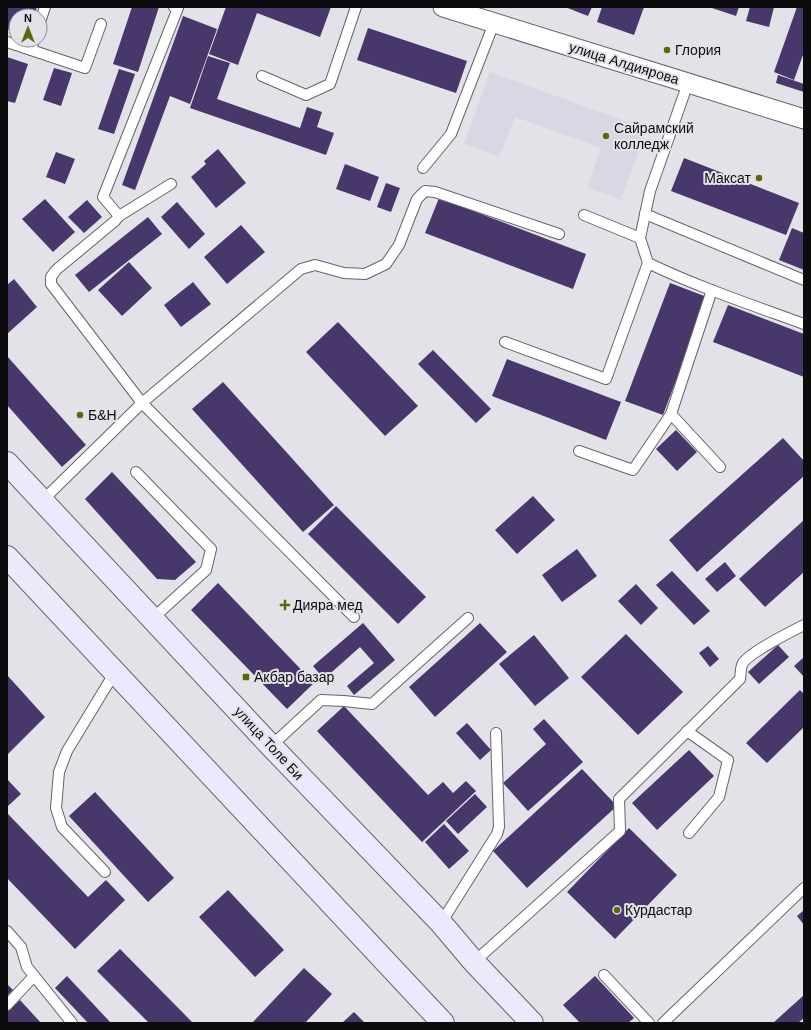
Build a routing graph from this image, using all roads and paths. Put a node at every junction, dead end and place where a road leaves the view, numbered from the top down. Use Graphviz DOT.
graph roads {
  1 [pos="174,7"];
  2 [pos="356,7"];
  3 [pos="443,7"];
  4 [pos="494,23"];
  5 [pos="101,24"];
  6 [pos="7,42"];
  7 [pos="31,50"];
  8 [pos="262,76"];
  9 [pos="688,83"];
  10 [pos="804,119"];
  11 [pos="423,168"];
  12 [pos="171,184"];
  13 [pos="645,214"];
  14 [pos="584,215"];
  15 [pos="119,216"];
  16 [pos="559,234"];
  17 [pos="640,238"];
  18 [pos="648,263"];
  19 [pos="804,280"];
  20 [pos="712,290"];
  21 [pos="804,324"];
  22 [pos="505,342"];
  23 [pos="142,403"];
  24 [pos="671,414"];
  25 [pos="579,451"];
  26 [pos="7,462"];
  27 [pos="720,467"];
  28 [pos="136,472"];
  29 [pos="42,500"];
  30 [pos="7,556"];
  31 [pos="354,617"];
  32 [pos="468,618"];
  33 [pos="152,619"];
  34 [pos="804,625"];
  35 [pos="115,672"];
  36 [pos="687,732"];
  37 [pos="496,733"];
  38 [pos="271,746"];
  39 [pos="689,833"];
  40 [pos="105,872"];
  41 [pos="804,888"];
  42 [pos="442,922"];
  43 [pos="7,931"];
  44 [pos="474,962"];
  45 [pos="604,975"];
  46 [pos="34,976"];
  47 [pos="7,1005"];
  48 [pos="72,1023"];
  49 [pos="443,1023"];
  50 [pos="532,1023"];
  51 [pos="649,1023"];
  52 [pos="663,1023"];
  1 -- 15 [label="lane"];
  2 -- 8 [label="lane"];
  3 -- 4 [label="street, улица Алдиярова"];
  4 -- 9 [label="street, улица Алдиярова"];
  4 -- 11 [label="lane"];
  5 -- 7 [label="lane"];
  6 -- 7 [label="lane"];
  9 -- 10 [label="street, улица Алдиярова"];
  9 -- 13 [label="lane"];
  12 -- 15 [label="lane"];
  13 -- 17 [label="lane"];
  13 -- 19 [label="lane"];
  14 -- 17 [label="lane"];
  15 -- 23 [label="lane"];
  16 -- 23 [label="lane"];
  17 -- 18 [label="lane"];
  18 -- 20 [label="lane"];
  18 -- 22 [label="lane"];
  20 -- 21 [label="lane"];
  20 -- 24 [label="lane"];
  23 -- 29 [label="lane"];
  23 -- 31 [label="lane"];
  24 -- 25 [label="lane"];
  24 -- 27 [label="lane"];
  26 -- 29 [label="main road, улица Толе Би"];
  28 -- 33 [label="lane"];
  29 -- 33 [label="main road, улица Толе Би"];
  30 -- 35 [label="main road"];
  32 -- 38 [label="lane"];
  33 -- 38 [label="main road, улица Толе Би"];
  34 -- 36 [label="lane"];
  35 -- 40 [label="lane"];
  35 -- 49 [label="main road"];
  36 -- 39 [label="lane"];
  36 -- 44 [label="lane"];
  37 -- 42 [label="lane"];
  38 -- 42 [label="main road, улица Толе Би"];
  41 -- 52 [label="lane"];
  42 -- 44 [label="main road, улица Толе Би"];
  43 -- 46 [label="lane"];
  44 -- 50 [label="main road, улица Толе Би"];
  45 -- 51 [label="lane"];
  46 -- 47 [label="lane"];
  46 -- 48 [label="lane"];
}
